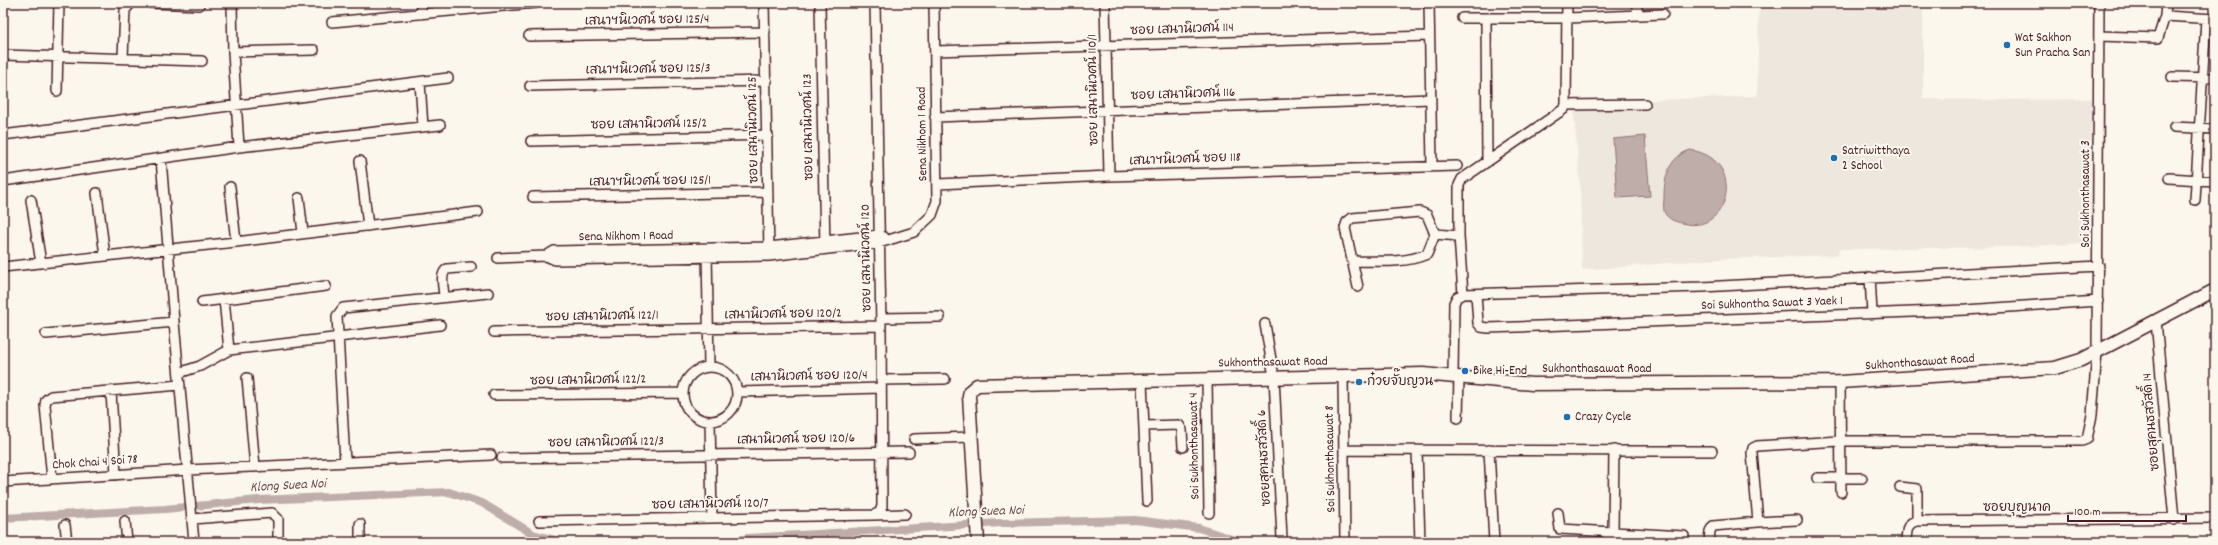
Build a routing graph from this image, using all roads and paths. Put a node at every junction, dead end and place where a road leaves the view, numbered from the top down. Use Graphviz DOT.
graph roads {
  1 [pos="59,3"];
  2 [pos="131,3"];
  3 [pos="151,3"];
  4 [pos="232,3"];
  5 [pos="421,3"];
  6 [pos="536,3"];
  7 [pos="764,3"];
  8 [pos="820,3"];
  9 [pos="875,3"];
  10 [pos="934,3"];
  11 [pos="1105,3"];
  12 [pos="1429,3"];
  13 [pos="1567,3"];
  14 [pos="1637,3"];
  15 [pos="2099,3"];
  16 [pos="2166,3"];
  17 [pos="199,5"];
  18 [pos="125,7"];
  19 [pos="421,14"];
  20 [pos="1663,14"];
  21 [pos="1637,15"];
  22 [pos="2165,16"];
  23 [pos="1462,18"];
  24 [pos="1486,18"];
  25 [pos="1568,18"];
  26 [pos="2210,19"];
  27 [pos="332,22"];
  28 [pos="765,32"];
  29 [pos="529,36"];
  30 [pos="1429,36"];
  31 [pos="2099,36"];
  32 [pos="1106,46"];
  33 [pos="314,50"];
  34 [pos="935,51"];
  35 [pos="233,52"];
  36 [pos="3,55"];
  37 [pos="58,56"];
  38 [pos="123,57"];
  39 [pos="202,61"];
  40 [pos="2172,77"];
  41 [pos="448,78"];
  42 [pos="2202,78"];
  43 [pos="2215,78"];
  44 [pos="767,81"];
  45 [pos="420,82"];
  46 [pos="530,86"];
  47 [pos="57,91"];
  48 [pos="1431,100"];
  49 [pos="236,104"];
  50 [pos="1645,104"];
  51 [pos="1566,105"];
  52 [pos="1107,110"];
  53 [pos="935,117"];
  54 [pos="440,125"];
  55 [pos="423,127"];
  56 [pos="2174,127"];
  57 [pos="2199,128"];
  58 [pos="2215,129"];
  59 [pos="3,135"];
  60 [pos="768,135"];
  61 [pos="531,140"];
  62 [pos="239,147"];
  63 [pos="162,159"];
  64 [pos="360,161"];
  65 [pos="1487,162"];
  66 [pos="1432,165"];
  67 [pos="1456,166"];
  68 [pos="1109,176"];
  69 [pos="2169,178"];
  70 [pos="2196,180"];
  71 [pos="3,181"];
  72 [pos="2215,181"];
  73 [pos="938,184"];
  74 [pos="230,187"];
  75 [pos="97,192"];
  76 [pos="768,192"];
  77 [pos="533,197"];
  78 [pos="299,198"];
  79 [pos="31,200"];
  80 [pos="2195,200"];
  81 [pos="478,212"];
  82 [pos="368,226"];
  83 [pos="303,233"];
  84 [pos="1435,234"];
  85 [pos="1459,236"];
  86 [pos="879,239"];
  87 [pos="236,242"];
  88 [pos="825,246"];
  89 [pos="168,248"];
  90 [pos="769,251"];
  91 [pos="707,253"];
  92 [pos="105,256"];
  93 [pos="498,258"];
  94 [pos="1353,261"];
  95 [pos="41,263"];
  96 [pos="2099,266"];
  97 [pos="3,267"];
  98 [pos="471,267"];
  99 [pos="1870,277"];
  100 [pos="326,286"];
  101 [pos="1358,287"];
  102 [pos="2215,290"];
  103 [pos="488,293"];
  104 [pos="1463,294"];
  105 [pos="1476,294"];
  106 [pos="444,297"];
  107 [pos="224,299"];
  108 [pos="2098,301"];
  109 [pos="202,302"];
  110 [pos="1872,313"];
  111 [pos="940,317"];
  112 [pos="2156,321"];
  113 [pos="174,322"];
  114 [pos="881,322"];
  115 [pos="1265,324"];
  116 [pos="440,325"];
  117 [pos="709,328"];
  118 [pos="494,332"];
  119 [pos="46,334"];
  120 [pos="336,337"];
  121 [pos="229,350"];
  122 [pos="2097,352"];
  123 [pos="709,367"];
  124 [pos="179,374"];
  125 [pos="1343,376"];
  126 [pos="1456,376"];
  127 [pos="1274,377"];
  128 [pos="247,378"];
  129 [pos="945,379"];
  130 [pos="1207,379"];
  131 [pos="1142,380"];
  132 [pos="1840,382"];
  133 [pos="881,384"];
  134 [pos="180,385"];
  135 [pos="111,392"];
  136 [pos="683,392"];
  137 [pos="738,392"];
  138 [pos="494,395"];
  139 [pos="1458,418"];
  140 [pos="710,421"];
  141 [pos="1145,426"];
  142 [pos="971,438"];
  143 [pos="914,439"];
  144 [pos="1840,441"];
  145 [pos="1183,447"];
  146 [pos="1344,450"];
  147 [pos="1417,450"];
  148 [pos="1489,450"];
  149 [pos="1614,450"];
  150 [pos="1712,451"];
  151 [pos="881,452"];
  152 [pos="909,452"];
  153 [pos="491,455"];
  154 [pos="711,455"];
  155 [pos="502,458"];
  156 [pos="345,462"];
  157 [pos="256,467"];
  158 [pos="188,470"];
  159 [pos="116,475"];
  160 [pos="1841,477"];
  161 [pos="1817,478"];
  162 [pos="1862,478"];
  163 [pos="52,479"];
  164 [pos="3,482"];
  165 [pos="1900,487"];
  166 [pos="1841,492"];
  167 [pos="1147,501"];
  168 [pos="191,511"];
  169 [pos="877,513"];
  170 [pos="1209,513"];
  171 [pos="1558,513"];
  172 [pos="905,514"];
  173 [pos="712,517"];
  174 [pos="2215,518"];
  175 [pos="1797,520"];
  176 [pos="2174,520"];
  177 [pos="125,521"];
  178 [pos="539,521"];
  179 [pos="1917,521"];
  180 [pos="1758,522"];
  181 [pos="360,524"];
  182 [pos="65,525"];
  183 [pos="978,530"];
  184 [pos="1613,532"];
  185 [pos="1684,536"];
  186 [pos="1282,538"];
  187 [pos="1906,541"];
  188 [pos="67,542"];
  189 [pos="127,542"];
  190 [pos="194,542"];
  191 [pos="278,542"];
  192 [pos="360,542"];
  193 [pos="1345,542"];
  194 [pos="1420,542"];
  195 [pos="1494,542"];
  196 [pos="1604,542"];
  197 [pos="1709,542"];
  1 -- 37 [label="street"];
  2 -- 18 [label="street"];
  3 -- 17 [label="street"];
  4 -- 35 [label="street"];
  5 -- 19 [label="street"];
  6 -- 19 [label="street"];
  7 -- 28 [label="street, ซอย เสนานิเวศน์ 125"];
  8 -- 88 [label="street, ซอย เสนานิเวศน์ 123"];
  9 -- 86 [label="street, ซอย เสนานิเวศน์ 120"];
  10 -- 34 [label="street, Sena Nikhom 1 Road"];
  11 -- 32 [label="street, ซอย เสนานิเวศน์ 110/1"];
  12 -- 30 [label="street"];
  13 -- 25 [label="street"];
  14 -- 21 [label="street"];
  15 -- 31 [label="street, Soi Sukhonthasawat 3"];
  16 -- 22 [label="street"];
  18 -- 38 [label="street"];
  19 -- 27 [label="street"];
  20 -- 21 [label="street"];
  21 -- 25 [label="street"];
  22 -- 26 [label="street"];
  22 -- 31 [label="street"];
  23 -- 24 [label="street"];
  24 -- 25 [label="street"];
  24 -- 65 [label="street"];
  25 -- 51 [label="street"];
  26 -- 42 [label="street"];
  28 -- 29 [label="street, เสนาฯนิเวศน์ ซอย 125/4"];
  28 -- 44 [label="street, ซอย เสนานิเวศน์ 125"];
  30 -- 32 [label="street, ซอย เสนานิเวศน์ 114"];
  30 -- 48 [label="street"];
  31 -- 96 [label="street, Soi Sukhonthasawat 3"];
  32 -- 34 [label="street, ซอย เสนานิเวศน์ 114"];
  32 -- 52 [label="street, ซอย เสนานิเวศน์ 110/1"];
  33 -- 35 [label="street"];
  34 -- 53 [label="street, Sena Nikhom 1 Road"];
  35 -- 49 [label="street"];
  36 -- 37 [label="street"];
  37 -- 38 [label="street"];
  37 -- 47 [label="street"];
  38 -- 39 [label="street"];
  40 -- 42 [label="street"];
  41 -- 45 [label="street"];
  42 -- 43 [label="street"];
  42 -- 57 [label="street"];
  44 -- 46 [label="street, เสนาฯนิเวศน์ ซอย 125/3"];
  44 -- 60 [label="street, ซอย เสนานิเวศน์ 125"];
  45 -- 49 [label="street"];
  45 -- 55 [label="street"];
  48 -- 52 [label="street, ซอย เสนานิเวศน์ 116"];
  48 -- 66 [label="street"];
  49 -- 59 [label="street"];
  49 -- 62 [label="street"];
  50 -- 51 [label="street"];
  51 -- 65 [label="street"];
  52 -- 53 [label="street, ซอย เสนานิเวศน์ 116"];
  52 -- 68 [label="street, ซอย เสนานิเวศน์ 110/1"];
  53 -- 73 [label="street, Sena Nikhom 1 Road"];
  54 -- 55 [label="street"];
  55 -- 62 [label="street"];
  56 -- 57 [label="street"];
  57 -- 58 [label="street"];
  57 -- 70 [label="street"];
  60 -- 61 [label="street, ซอย เสนานิเวศน์ 125/2"];
  60 -- 76 [label="street, ซอย เสนานิเวศน์ 125"];
  62 -- 63 [label="street"];
  63 -- 71 [label="street"];
  63 -- 89 [label="street"];
  64 -- 82 [label="street"];
  65 -- 85 [label="street"];
  66 -- 67 [label="street, เสนาฯนิเวศน์ ซอย 118"];
  66 -- 68 [label="street, เสนาฯนิเวศน์ ซอย 118"];
  68 -- 73 [label="street, เสนาฯนิเวศน์ ซอย 118"];
  69 -- 70 [label="street"];
  70 -- 72 [label="street"];
  70 -- 80 [label="street"];
  73 -- 86 [label="street, Sena Nikhom 1 Road"];
  74 -- 87 [label="street"];
  75 -- 92 [label="street"];
  76 -- 77 [label="street, เสนาฯนิเวศน์ ซอย 125/1"];
  76 -- 90 [label="street, ซอย เสนานิเวศน์ 125"];
  78 -- 83 [label="street"];
  79 -- 95 [label="street"];
  81 -- 82 [label="street"];
  82 -- 83 [label="street"];
  83 -- 87 [label="street"];
  84 -- 85 [label="street"];
  84 -- 94 [label="street"];
  84 -- 94 [label="street"];
  85 -- 104 [label="street"];
  86 -- 88 [label="street, Sena Nikhom 1 Road"];
  86 -- 114 [label="street, ซอย เสนานิเวศน์ 120"];
  87 -- 89 [label="street"];
  88 -- 90 [label="street, Sena Nikhom 1 Road"];
  89 -- 92 [label="street"];
  89 -- 113 [label="street"];
  90 -- 91 [label="street, Sena Nikhom 1 Road"];
  91 -- 93 [label="street, Sena Nikhom 1 Road"];
  91 -- 117 [label="street"];
  92 -- 95 [label="street"];
  94 -- 101 [label="street"];
  95 -- 97 [label="street"];
  96 -- 99 [label="street"];
  96 -- 108 [label="street, Soi Sukhonthasawat 3"];
  98 -- 106 [label="street"];
  99 -- 105 [label="street"];
  99 -- 110 [label="street"];
  100 -- 107 [label="street"];
  102 -- 112 [label="main road, Sukhonthasawat Road"];
  103 -- 106 [label="street"];
  104 -- 105 [label="street"];
  104 -- 126 [label="street"];
  105 -- 110 [label="street, Soi Sukhontha Sawat 3 Yaek 1"];
  106 -- 120 [label="street"];
  107 -- 109 [label="street"];
  107 -- 121 [label="street"];
  108 -- 110 [label="street, Soi Sukhontha Sawat 3 Yaek 1"];
  108 -- 122 [label="street, Soi Sukhonthasawat 3"];
  111 -- 114 [label="street, เสนานิเวศน์ ซอย 120/2"];
  112 -- 122 [label="main road, Sukhonthasawat Road"];
  112 -- 176 [label="street, ซอยสุคนธสวัสดิ์ 14"];
  113 -- 119 [label="street"];
  113 -- 124 [label="street"];
  114 -- 117 [label="street, เสนานิเวศน์ ซอย 120/2"];
  114 -- 133 [label="street, ซอย เสนานิเวศน์ 120"];
  115 -- 127 [label="street, ซอยสุคนธสวัสดิ์ 6"];
  116 -- 120 [label="street"];
  117 -- 118 [label="street, ซอย เสนานิเวศน์ 122/1"];
  117 -- 123 [label="street"];
  120 -- 121 [label="street"];
  120 -- 156 [label="street"];
  121 -- 124 [label="street"];
  122 -- 132 [label="main road, Sukhonthasawat Road"];
  122 -- 144 [label="street, Soi Sukhonthasawat 3"];
  123 -- 136 [label="street"];
  123 -- 137 [label="street"];
  124 -- 134 [label="street"];
  125 -- 126 [label="main road, Sukhonthasawat Road"];
  125 -- 127 [label="main road, Sukhonthasawat Road"];
  125 -- 146 [label="street, Soi Sukhonthasawat 8"];
  126 -- 132 [label="main road, Sukhonthasawat Road"];
  126 -- 139 [label="street"];
  127 -- 130 [label="main road, Sukhonthasawat Road"];
  127 -- 186 [label="street, ซอยสุคนธสวัสดิ์ 6"];
  128 -- 157 [label="street"];
  129 -- 133 [label="street, เสนานิเวศน์ ซอย 120/4"];
  130 -- 131 [label="main road, Sukhonthasawat Road"];
  130 -- 170 [label="street, Soi Sukhonthasawat 4"];
  131 -- 141 [label="street"];
  131 -- 142 [label="main road, Sukhonthasawat Road"];
  132 -- 144 [label="street"];
  133 -- 137 [label="street, เสนานิเวศน์ ซอย 120/4"];
  133 -- 151 [label="street, ซอย เสนานิเวศน์ 120"];
  134 -- 135 [label="street"];
  134 -- 158 [label="street"];
  135 -- 159 [label="street"];
  135 -- 163 [label="street"];
  136 -- 138 [label="street, ซอย เสนานิเวศน์ 122/2"];
  136 -- 140 [label="street"];
  137 -- 140 [label="street"];
  140 -- 154 [label="street"];
  141 -- 145 [label="street"];
  141 -- 167 [label="street"];
  142 -- 143 [label="street"];
  142 -- 183 [label="main road, Sukhonthasawat Road"];
  144 -- 160 [label="street"];
  144 -- 180 [label="street, Soi Sukhonthasawat 3"];
  146 -- 147 [label="street"];
  146 -- 193 [label="street, Soi Sukhonthasawat 8"];
  147 -- 148 [label="street"];
  147 -- 194 [label="street"];
  148 -- 149 [label="street"];
  148 -- 195 [label="street"];
  149 -- 150 [label="street"];
  149 -- 184 [label="street"];
  151 -- 152 [label="street, เสนานิเวศน์ ซอย 120/6"];
  151 -- 154 [label="street, เสนานิเวศน์ ซอย 120/6"];
  151 -- 169 [label="street, ซอย เสนานิเวศน์ 120"];
  153 -- 156 [label="street, Chok Chai 4 Soi 78"];
  154 -- 155 [label="street, ซอย เสนานิเวศน์ 122/3"];
  154 -- 173 [label="street"];
  156 -- 157 [label="street, Chok Chai 4 Soi 78"];
  157 -- 158 [label="street, Chok Chai 4 Soi 78"];
  158 -- 159 [label="street, Chok Chai 4 Soi 78"];
  158 -- 168 [label="street"];
  159 -- 163 [label="street, Chok Chai 4 Soi 78"];
  160 -- 161 [label="street"];
  160 -- 162 [label="street"];
  160 -- 166 [label="street"];
  163 -- 164 [label="street, Chok Chai 4 Soi 78"];
  165 -- 179 [label="street"];
  168 -- 190 [label="street"];
  168 -- 191 [label="street"];
  169 -- 172 [label="street, ซอย เสนานิเวศน์ 120/7"];
  169 -- 173 [label="street, ซอย เสนานิเวศน์ 120/7"];
  171 -- 184 [label="street"];
  173 -- 178 [label="street, ซอย เสนานิเวศน์ 120/7"];
  174 -- 176 [label="street, ซอยบุญนาค"];
  175 -- 180 [label="street"];
  176 -- 179 [label="street, ซอยบุญนาค"];
  177 -- 189 [label="street"];
  179 -- 187 [label="street"];
  180 -- 197 [label="street"];
  181 -- 192 [label="street"];
  182 -- 188 [label="street"];
  184 -- 185 [label="street"];
  184 -- 196 [label="street"];
}
